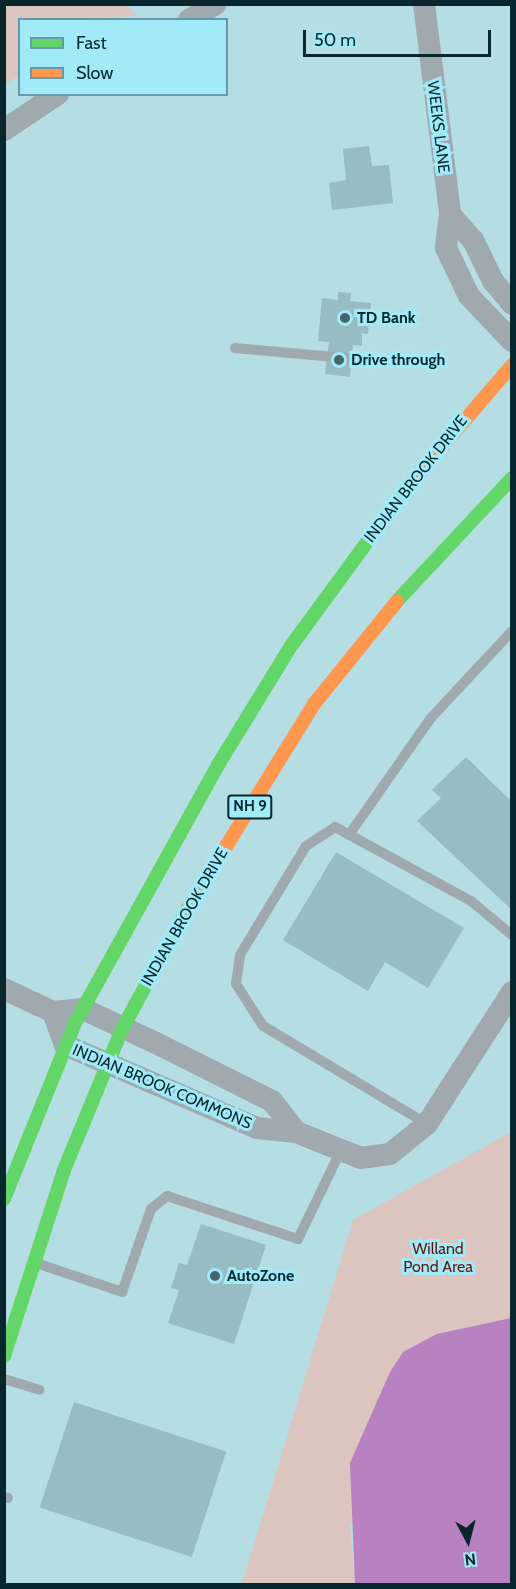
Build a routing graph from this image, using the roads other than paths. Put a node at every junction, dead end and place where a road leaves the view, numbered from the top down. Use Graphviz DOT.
graph roads {
  1 [pos="216,4"];
  2 [pos="424,4"];
  3 [pos="192,18"];
  4 [pos="55,96"];
  5 [pos="4,130"];
  6 [pos="450,214"];
  7 [pos="512,304"];
  8 [pos="512,341"];
  9 [pos="236,348"];
  10 [pos="378,361"];
  11 [pos="512,365"];
  12 [pos="512,478"];
  13 [pos="512,631"];
  14 [pos="351,832"];
  15 [pos="512,935"];
  16 [pos="4,989"];
  17 [pos="512,992"];
  18 [pos="83,1009"];
  19 [pos="53,1012"];
  20 [pos="122,1029"];
  21 [pos="65,1045"];
  22 [pos="109,1065"];
  23 [pos="427,1124"];
  24 [pos="296,1132"];
  25 [pos="339,1154"];
  26 [pos="4,1199"];
  27 [pos="33,1262"];
  28 [pos="4,1356"];
  29 [pos="4,1379"];
  30 [pos="39,1390"];
  1 -- 3 [label="street"];
  2 -- 6 [label="street, WEEKS LANE"];
  4 -- 5 [label="street"];
  6 -- 7 [label="street"];
  6 -- 8 [label="street, WEEKS LANE"];
  9 -- 10 [label="lane"];
  11 -- 18 [label="main road, INDIAN BROOK DRIVE / NH 9"];
  12 -- 20 [label="main road, INDIAN BROOK DRIVE / NH 9"];
  13 -- 14 [label="lane"];
  14 -- 15 [label="lane"];
  14 -- 23 [label="lane"];
  16 -- 19 [label="street"];
  17 -- 23 [label="street, INDIAN BROOK COMMONS"];
  18 -- 19 [label="street"];
  18 -- 20 [label="street, INDIAN BROOK COMMONS"];
  18 -- 21 [label="main road, INDIAN BROOK DRIVE / NH 9"];
  19 -- 21 [label="street"];
  20 -- 22 [label="main road, INDIAN BROOK DRIVE / NH 9"];
  20 -- 24 [label="street, INDIAN BROOK COMMONS"];
  21 -- 22 [label="street, INDIAN BROOK COMMONS"];
  21 -- 26 [label="main road, INDIAN BROOK DRIVE / NH 9"];
  22 -- 24 [label="street, INDIAN BROOK COMMONS"];
  22 -- 27 [label="main road, INDIAN BROOK DRIVE / NH 9"];
  23 -- 25 [label="street, INDIAN BROOK COMMONS"];
  24 -- 25 [label="street, INDIAN BROOK COMMONS"];
  25 -- 27 [label="lane"];
  27 -- 28 [label="main road, INDIAN BROOK DRIVE / NH 9"];
  29 -- 30 [label="lane"];
}
